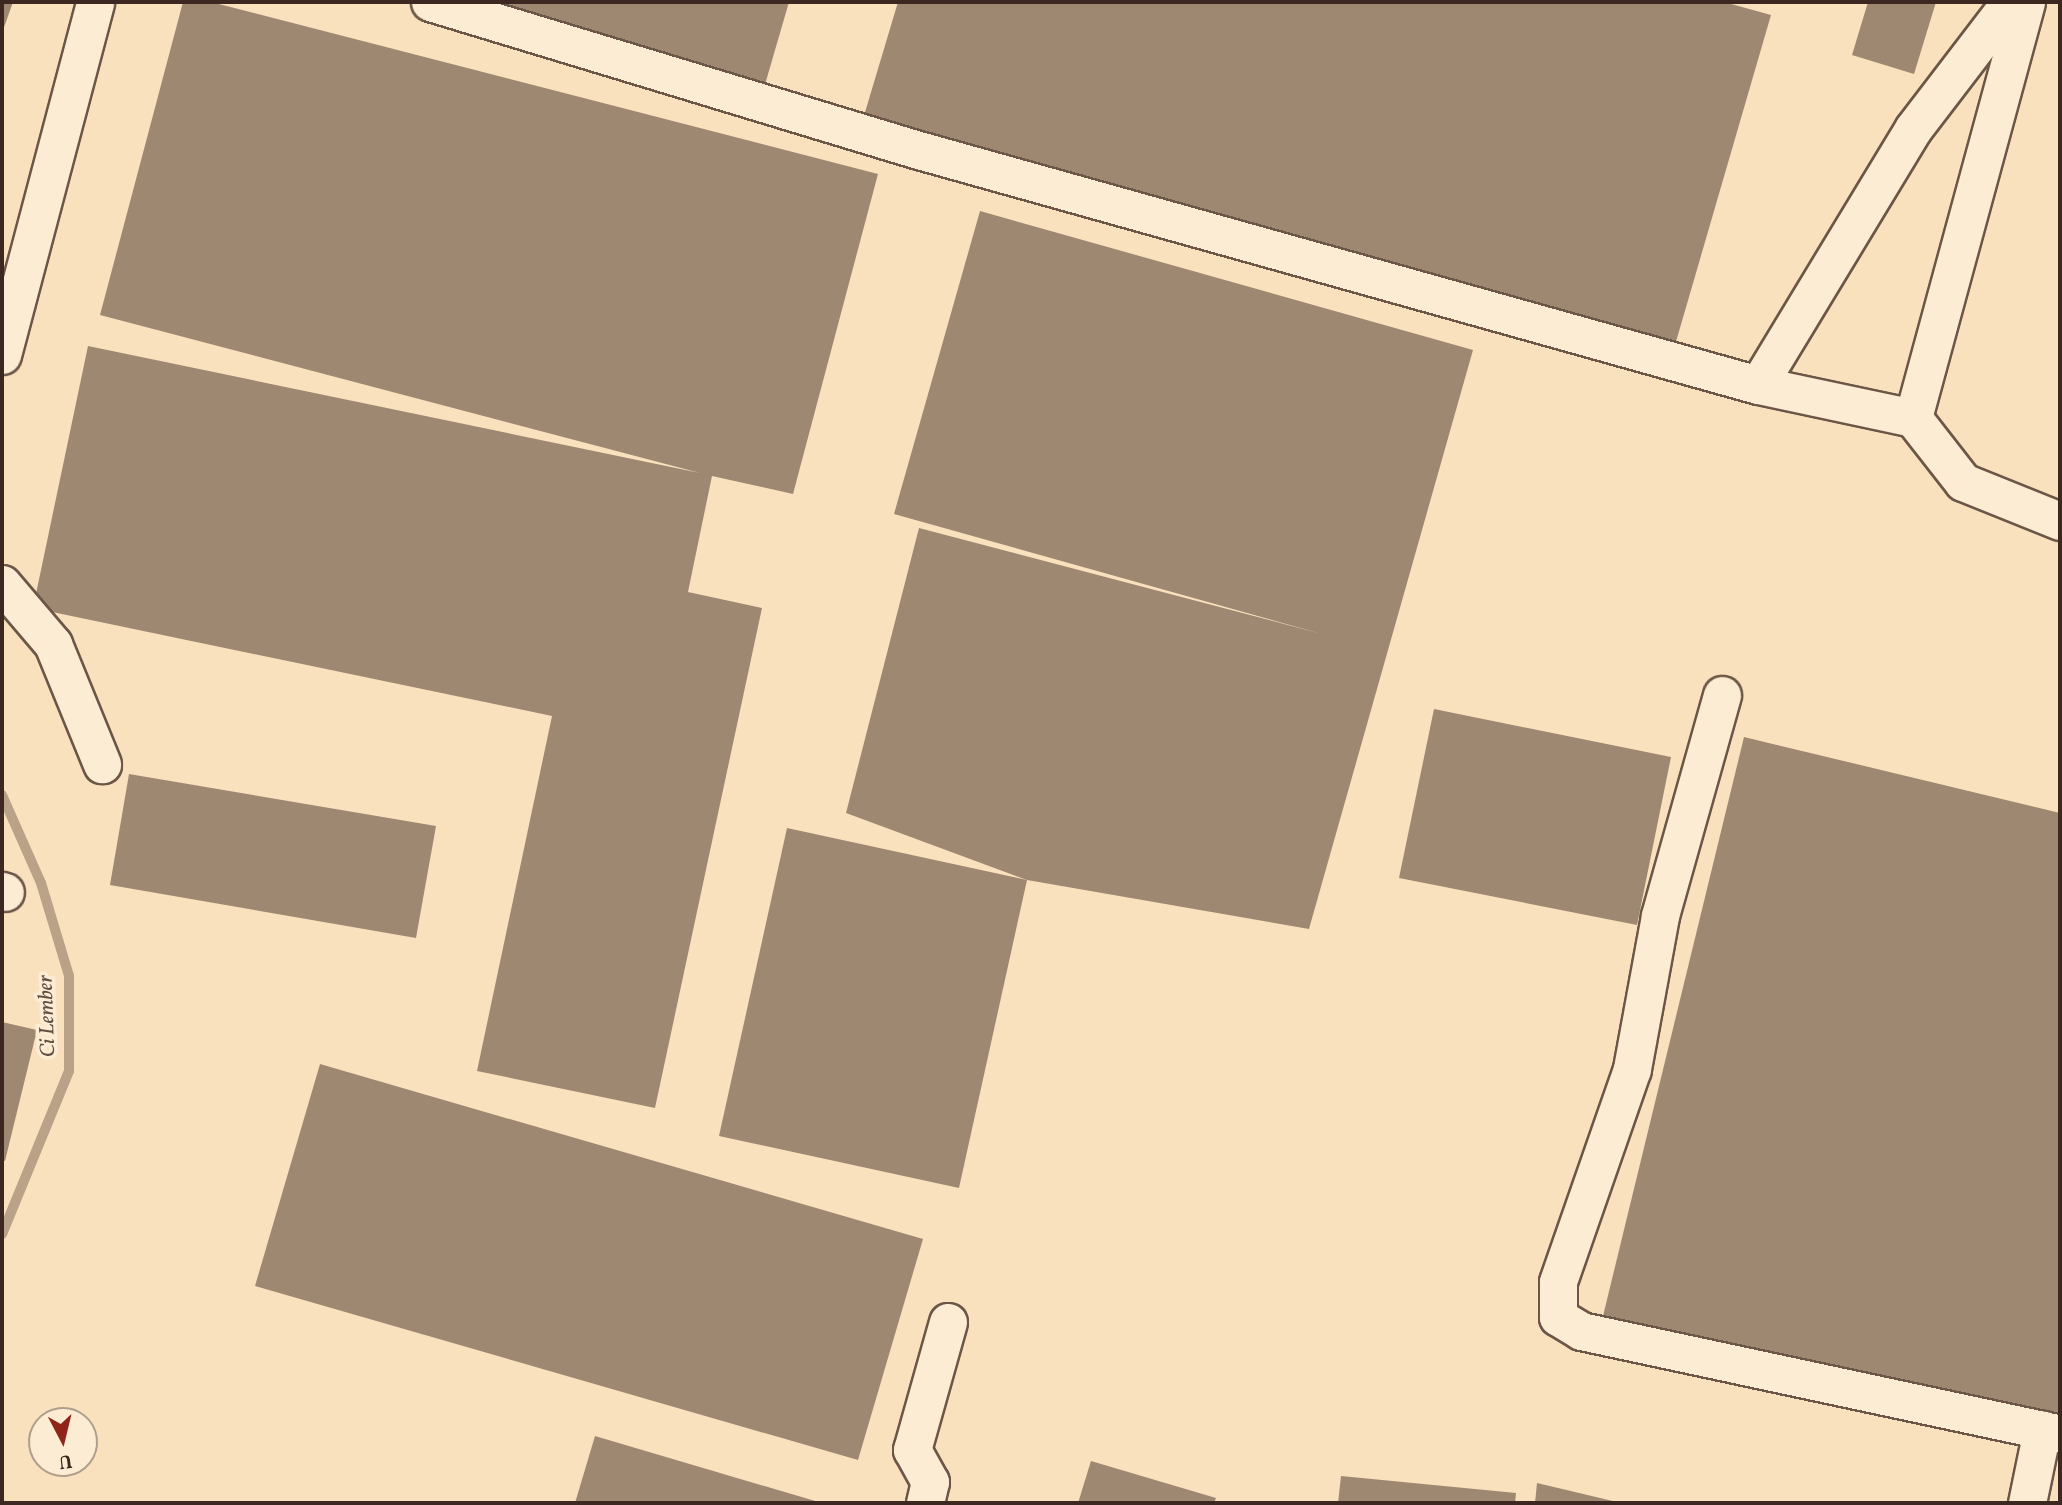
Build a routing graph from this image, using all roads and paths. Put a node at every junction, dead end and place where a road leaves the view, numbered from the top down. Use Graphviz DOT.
graph roads {
  1 [pos="95,2"];
  2 [pos="430,2"];
  3 [pos="2010,2"];
  4 [pos="2026,2"];
  5 [pos="2,355"];
  6 [pos="1758,385"];
  7 [pos="1913,418"];
  8 [pos="2060,522"];
  9 [pos="2,584"];
  10 [pos="1722,695"];
  11 [pos="102,764"];
  12 [pos="948,1322"];
  13 [pos="2051,1432"];
  14 [pos="925,1503"];
  15 [pos="2026,1503"];
  1 -- 5 [label="lane"];
  2 -- 6 [label="lane"];
  3 -- 6 [label="lane"];
  4 -- 7 [label="lane"];
  6 -- 7 [label="lane"];
  7 -- 8 [label="lane"];
  9 -- 11 [label="lane"];
  10 -- 13 [label="lane"];
  12 -- 14 [label="lane"];
  13 -- 15 [label="lane"];
}
